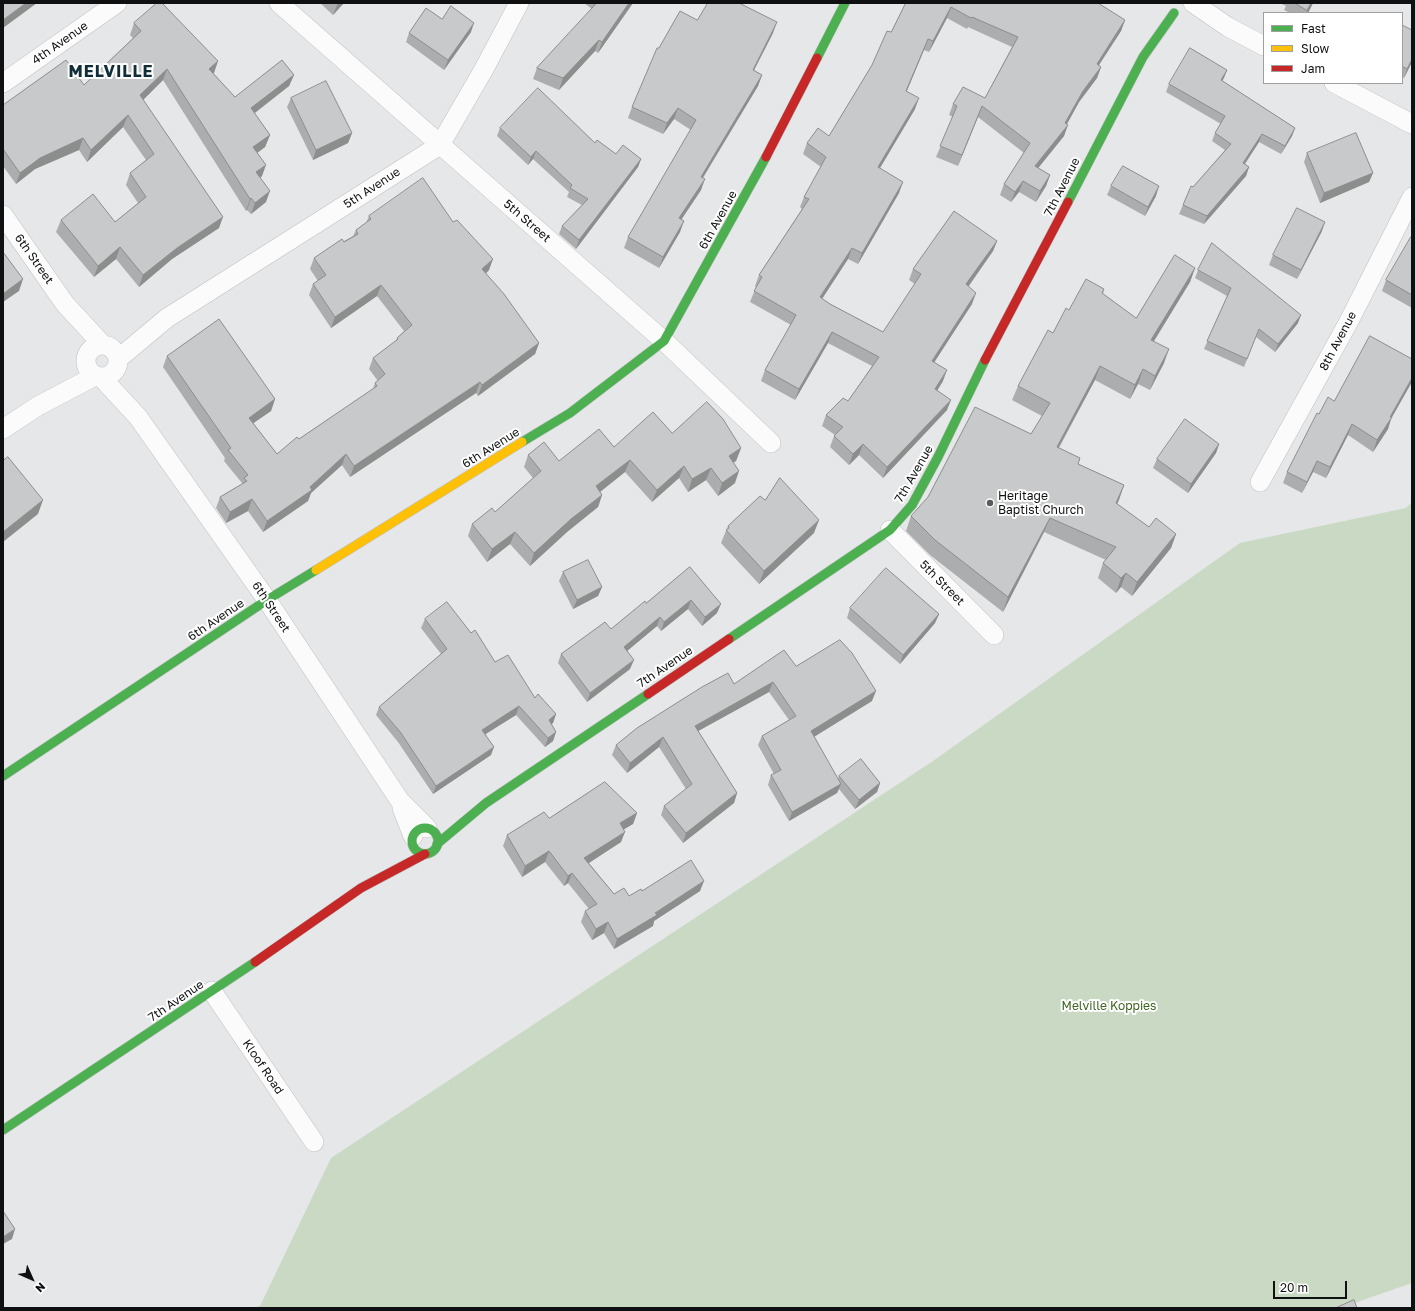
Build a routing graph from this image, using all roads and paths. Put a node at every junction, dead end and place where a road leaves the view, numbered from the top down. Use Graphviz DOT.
graph roads {
  1 [pos="117,3"];
  2 [pos="279,3"];
  3 [pos="519,3"];
  4 [pos="845,3"];
  5 [pos="1180,8"];
  6 [pos="1156,21"];
  7 [pos="1263,45"];
  8 [pos="1143,57"];
  9 [pos="3,84"];
  10 [pos="1336,84"];
  11 [pos="1412,124"];
  12 [pos="440,145"];
  13 [pos="1412,197"];
  14 [pos="3,215"];
  15 [pos="664,341"];
  16 [pos="102,361"];
  17 [pos="3,429"];
  18 [pos="771,443"];
  19 [pos="1260,482"];
  20 [pos="890,530"];
  21 [pos="267,600"];
  22 [pos="994,635"];
  23 [pos="3,776"];
  24 [pos="486,803"];
  25 [pos="450,820"];
  26 [pos="424,832"];
  27 [pos="438,844"];
  28 [pos="402,851"];
  29 [pos="425,854"];
  30 [pos="387,864"];
  31 [pos="361,888"];
  32 [pos="212,991"];
  33 [pos="3,1130"];
  34 [pos="314,1142"];
  1 -- 9 [label="street, 4th Avenue"];
  2 -- 12 [label="street, 5th Street"];
  3 -- 12 [label="street, 5th Avenue"];
  4 -- 15 [label="street, 6th Avenue"];
  5 -- 7 [label="street"];
  5 -- 8 [label="street, 7th Avenue"];
  6 -- 8 [label="street, 7th Avenue"];
  8 -- 20 [label="street, 7th Avenue"];
  10 -- 11 [label="street"];
  12 -- 15 [label="street, 5th Street"];
  12 -- 16 [label="street, 5th Avenue"];
  13 -- 19 [label="street, 8th Avenue"];
  14 -- 16 [label="street, 6th Street"];
  15 -- 18 [label="street, 5th Street"];
  15 -- 21 [label="street, 6th Avenue"];
  16 -- 17 [label="street, 5th Avenue"];
  16 -- 21 [label="street, 6th Street"];
  20 -- 22 [label="street, 5th Street"];
  20 -- 24 [label="street, 7th Avenue"];
  21 -- 23 [label="street, 6th Avenue"];
  21 -- 26 [label="street, 6th Street"];
  24 -- 25 [label="street, 7th Avenue"];
  24 -- 27 [label="street, 7th Avenue"];
  26 -- 27 [label="street"];
  26 -- 28 [label="street"];
  26 -- 29 [label="street"];
  27 -- 29 [label="street, 7th Avenue"];
  29 -- 31 [label="street, 7th Avenue"];
  30 -- 31 [label="street, 7th Avenue"];
  31 -- 32 [label="street, 7th Avenue"];
  32 -- 33 [label="street, 7th Avenue"];
  32 -- 34 [label="street, Kloof Road"];
}
